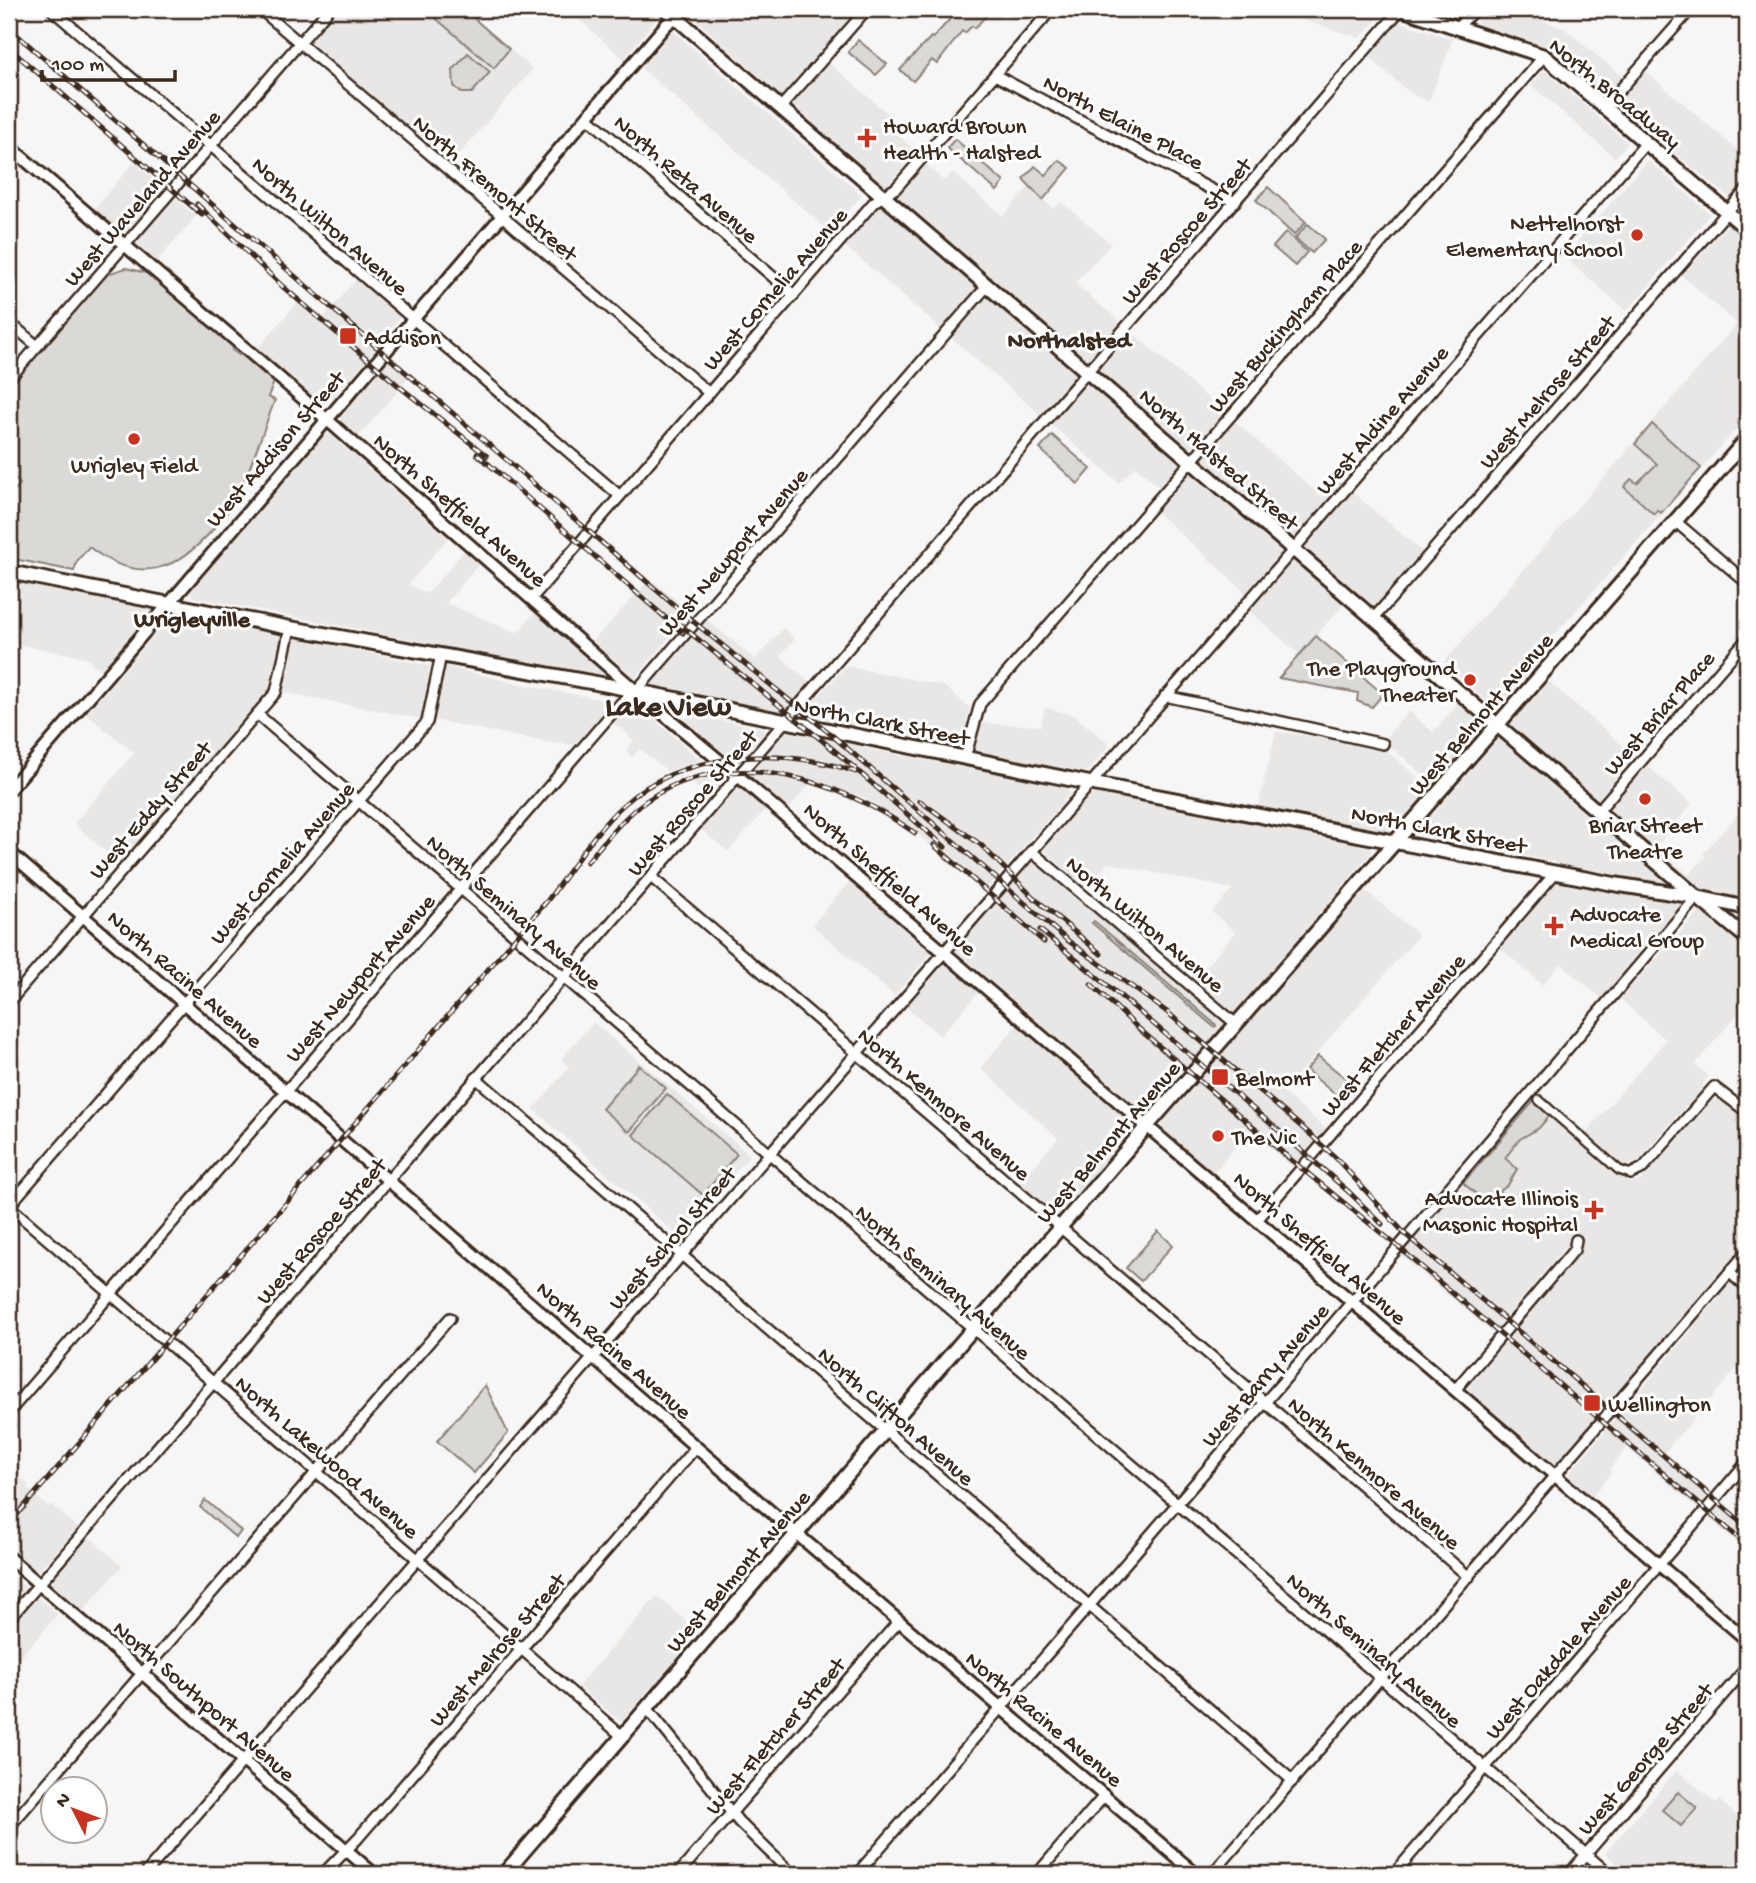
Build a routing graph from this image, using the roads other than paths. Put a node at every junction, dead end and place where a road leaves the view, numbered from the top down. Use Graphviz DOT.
graph roads {
  1 [pos="51,9"];
  2 [pos="260,9"];
  3 [pos="329,9"];
  4 [pos="867,9"];
  5 [pos="1052,9"];
  6 [pos="1401,9"];
  7 [pos="1475,9"];
  8 [pos="1691,9"];
  9 [pos="675,11"];
  10 [pos="1459,26"];
  11 [pos="299,43"];
  12 [pos="1544,56"];
  13 [pos="995,75"];
  14 [pos="781,107"];
  15 [pos="1604,108"];
  16 [pos="587,117"];
  17 [pos="1646,143"];
  18 [pos="9,146"];
  19 [pos="211,147"];
  20 [pos="1747,190"];
  21 [pos="885,196"];
  22 [pos="1235,202"];
  23 [pos="1727,212"];
  24 [pos="501,217"];
  25 [pos="1747,229"];
  26 [pos="125,245"];
  27 [pos="988,285"];
  28 [pos="794,295"];
  29 [pos="412,320"];
  30 [pos="9,322"];
  31 [pos="37,346"];
  32 [pos="1088,372"];
  33 [pos="9,379"];
  34 [pos="709,393"];
  35 [pos="326,419"];
  36 [pos="1747,439"];
  37 [pos="1191,460"];
  38 [pos="620,496"];
  39 [pos="1675,521"];
  40 [pos="1293,548"];
  41 [pos="9,572"];
  42 [pos="1747,583"];
  43 [pos="531,599"];
  44 [pos="168,604"];
  45 [pos="1374,618"];
  46 [pos="290,628"];
  47 [pos="1747,639"];
  48 [pos="440,656"];
  49 [pos="636,691"];
  50 [pos="1165,696"];
  51 [pos="257,714"];
  52 [pos="785,723"];
  53 [pos="1498,725"];
  54 [pos="1383,744"];
  55 [pos="965,758"];
  56 [pos="738,776"];
  57 [pos="1090,783"];
  58 [pos="9,790"];
  59 [pos="358,802"];
  60 [pos="1598,811"];
  61 [pos="1395,841"];
  62 [pos="1031,851"];
  63 [pos="9,852"];
  64 [pos="1556,872"];
  65 [pos="651,877"];
  66 [pos="460,889"];
  67 [pos="1697,897"];
  68 [pos="1747,908"];
  69 [pos="82,916"];
  70 [pos="1747,937"];
  71 [pos="944,952"];
  72 [pos="563,978"];
  73 [pos="9,1002"];
  74 [pos="184,1003"];
  75 [pos="1236,1024"];
  76 [pos="856,1053"];
  77 [pos="476,1078"];
  78 [pos="285,1092"];
  79 [pos="1539,1100"];
  80 [pos="1747,1112"];
  81 [pos="1147,1126"];
  82 [pos="768,1154"];
  83 [pos="1631,1174"];
  84 [pos="388,1180"];
  85 [pos="9,1206"];
  86 [pos="1257,1220"];
  87 [pos="1060,1228"];
  88 [pos="1576,1240"];
  89 [pos="1747,1252"];
  90 [pos="681,1254"];
  91 [pos="1730,1273"];
  92 [pos="1747,1288"];
  93 [pos="111,1294"];
  94 [pos="1352,1302"];
  95 [pos="450,1318"];
  96 [pos="972,1330"];
  97 [pos="592,1357"];
  98 [pos="213,1382"];
  99 [pos="1455,1390"];
  100 [pos="1265,1402"];
  101 [pos="9,1412"];
  102 [pos="886,1430"];
  103 [pos="696,1447"];
  104 [pos="1747,1462"];
  105 [pos="317,1472"];
  106 [pos="1555,1476"];
  107 [pos="1176,1504"];
  108 [pos="797,1534"];
  109 [pos="9,1558"];
  110 [pos="418,1559"];
  111 [pos="1660,1565"];
  112 [pos="1469,1577"];
  113 [pos="39,1584"];
  114 [pos="1089,1606"];
  115 [pos="9,1619"];
  116 [pos="899,1621"];
  117 [pos="1747,1640"];
  118 [pos="521,1649"];
  119 [pos="1747,1667"];
  120 [pos="142,1673"];
  121 [pos="1381,1679"];
  122 [pos="647,1708"];
  123 [pos="1001,1708"];
  124 [pos="622,1736"];
  125 [pos="243,1761"];
  126 [pos="1485,1768"];
  127 [pos="1293,1781"];
  128 [pos="1104,1796"];
  129 [pos="732,1813"];
  130 [pos="9,1827"];
  131 [pos="346,1850"];
  132 [pos="1586,1855"];
  133 [pos="145,1874"];
  134 [pos="323,1874"];
  135 [pos="374,1874"];
  136 [pos="504,1874"];
  137 [pos="678,1874"];
  138 [pos="792,1874"];
  139 [pos="857,1874"];
  140 [pos="1037,1874"];
  141 [pos="1196,1874"];
  142 [pos="1212,1874"];
  143 [pos="1394,1874"];
  144 [pos="1569,1874"];
  145 [pos="1609,1874"];
  1 -- 19 [label="street, North Wilton Avenue"];
  2 -- 11 [label="street, North Fremont Street"];
  3 -- 11 [label="street, West Waveland Avenue"];
  4 -- 14 [label="street"];
  5 -- 13 [label="street, West Cornelia Avenue"];
  6 -- 10 [label="main road, North Broadway"];
  6 -- 22 [label="street, West Roscoe Street"];
  7 -- 10 [label="street"];
  8 -- 15 [label="street"];
  9 -- 14 [label="main road, North Halsted Street"];
  9 -- 16 [label="street, West Addison Street"];
  10 -- 12 [label="main road, North Broadway"];
  11 -- 19 [label="street, West Waveland Avenue"];
  11 -- 24 [label="street, North Fremont Street"];
  12 -- 15 [label="main road, North Broadway"];
  12 -- 37 [label="street, West Buckingham Place"];
  13 -- 21 [label="street, West Cornelia Avenue"];
  13 -- 22 [label="street, North Elaine Place"];
  14 -- 21 [label="main road, North Halsted Street"];
  15 -- 17 [label="main road, North Broadway"];
  16 -- 24 [label="street, West Addison Street"];
  16 -- 28 [label="street, North Reta Avenue"];
  17 -- 23 [label="main road, North Broadway"];
  17 -- 40 [label="street, West Aldine Avenue"];
  18 -- 26 [label="street, North Sheffield Avenue"];
  19 -- 26 [label="street, West Waveland Avenue"];
  19 -- 29 [label="street, North Wilton Avenue"];
  20 -- 23 [label="street, West Melrose Street"];
  21 -- 27 [label="main road, North Halsted Street"];
  21 -- 28 [label="street, West Cornelia Avenue"];
  22 -- 32 [label="street, West Roscoe Street"];
  23 -- 25 [label="main road, North Broadway"];
  23 -- 45 [label="street, West Melrose Street"];
  24 -- 29 [label="street, West Addison Street"];
  24 -- 34 [label="street, North Fremont Street"];
  26 -- 31 [label="street, West Waveland Avenue"];
  26 -- 35 [label="street, North Sheffield Avenue"];
  27 -- 32 [label="main road, North Halsted Street"];
  27 -- 49 [label="street, West Newport Avenue"];
  28 -- 34 [label="street, West Cornelia Avenue"];
  29 -- 35 [label="street, West Addison Street"];
  29 -- 38 [label="street, North Wilton Avenue"];
  30 -- 31 [label="street"];
  31 -- 33 [label="street, West Waveland Avenue"];
  32 -- 37 [label="main road, North Halsted Street"];
  32 -- 52 [label="street, West Roscoe Street"];
  34 -- 38 [label="street, West Cornelia Avenue"];
  35 -- 43 [label="street, North Sheffield Avenue"];
  35 -- 44 [label="street, West Addison Street"];
  36 -- 39 [label="main road, West Belmont Avenue"];
  37 -- 40 [label="main road, North Halsted Street"];
  37 -- 55 [label="street, West Buckingham Place"];
  38 -- 43 [label="street, West Cornelia Avenue"];
  39 -- 42 [label="street"];
  39 -- 53 [label="main road, West Belmont Avenue"];
  40 -- 45 [label="main road, North Halsted Street"];
  40 -- 50 [label="street, West Aldine Avenue"];
  41 -- 44 [label="main road, North Clark Street"];
  43 -- 49 [label="street, North Sheffield Avenue"];
  44 -- 46 [label="main road, North Clark Street"];
  44 -- 58 [label="street, West Addison Street"];
  45 -- 53 [label="main road, North Halsted Street"];
  46 -- 48 [label="main road, North Clark Street"];
  46 -- 51 [label="street, West Eddy Street"];
  47 -- 60 [label="street, West Briar Place"];
  48 -- 49 [label="main road, North Clark Street"];
  48 -- 59 [label="street, West Cornelia Avenue"];
  49 -- 52 [label="main road, North Clark Street"];
  49 -- 56 [label="street, North Sheffield Avenue"];
  49 -- 66 [label="street, West Newport Avenue"];
  50 -- 54 [label="street"];
  50 -- 57 [label="street, West Aldine Avenue"];
  51 -- 59 [label="street, North Seminary Avenue"];
  51 -- 69 [label="street, West Eddy Street"];
  52 -- 55 [label="main road, North Clark Street"];
  52 -- 56 [label="street, West Roscoe Street"];
  53 -- 60 [label="main road, North Halsted Street"];
  53 -- 61 [label="main road, West Belmont Avenue"];
  55 -- 57 [label="main road, North Clark Street"];
  56 -- 65 [label="street, West Roscoe Street"];
  56 -- 71 [label="street, North Sheffield Avenue"];
  57 -- 61 [label="main road, North Clark Street"];
  57 -- 62 [label="street, West School Street"];
  59 -- 66 [label="street, North Seminary Avenue"];
  59 -- 74 [label="street, West Cornelia Avenue"];
  60 -- 67 [label="main road, North Halsted Street"];
  61 -- 64 [label="main road, North Clark Street"];
  61 -- 75 [label="main road, West Belmont Avenue"];
  62 -- 71 [label="street, West School Street"];
  62 -- 75 [label="street, North Wilton Avenue"];
  63 -- 69 [label="street, North Racine Avenue"];
  64 -- 67 [label="main road, North Clark Street"];
  64 -- 86 [label="street, West Fletcher Avenue"];
  65 -- 72 [label="street, West Roscoe Street"];
  65 -- 76 [label="street, North Kenmore Avenue"];
  66 -- 72 [label="street, North Seminary Avenue"];
  66 -- 78 [label="street, West Newport Avenue"];
  67 -- 68 [label="main road, North Clark Street"];
  67 -- 70 [label="main road, North Halsted Street"];
  67 -- 94 [label="street, West Barry Avenue"];
  69 -- 73 [label="street, West Eddy Street"];
  69 -- 74 [label="street, North Racine Avenue"];
  71 -- 76 [label="street, West School Street"];
  71 -- 81 [label="street, North Sheffield Avenue"];
  72 -- 77 [label="street, West Roscoe Street"];
  72 -- 82 [label="street, North Seminary Avenue"];
  74 -- 78 [label="street, North Racine Avenue"];
  74 -- 85 [label="street, West Cornelia Avenue"];
  75 -- 81 [label="main road, West Belmont Avenue"];
  76 -- 82 [label="street, West School Street"];
  76 -- 87 [label="street, North Kenmore Avenue"];
  77 -- 84 [label="street, West Roscoe Street"];
  77 -- 90 [label="street, North Clifton Avenue"];
  78 -- 84 [label="street, North Racine Avenue"];
  78 -- 93 [label="street, West Newport Avenue"];
  79 -- 83 [label="street"];
  80 -- 83 [label="street"];
  81 -- 86 [label="street, North Sheffield Avenue"];
  81 -- 87 [label="main road, West Belmont Avenue"];
  82 -- 90 [label="street, West School Street"];
  82 -- 96 [label="street, North Seminary Avenue"];
  84 -- 97 [label="street, North Racine Avenue"];
  84 -- 98 [label="street, West Roscoe Street"];
  85 -- 93 [label="street, North Lakewood Avenue"];
  86 -- 94 [label="street, North Sheffield Avenue"];
  87 -- 96 [label="main road, West Belmont Avenue"];
  87 -- 100 [label="street, North Kenmore Avenue"];
  88 -- 99 [label="street"];
  89 -- 91 [label="street"];
  90 -- 97 [label="street, West School Street"];
  90 -- 102 [label="street, North Clifton Avenue"];
  91 -- 92 [label="street"];
  91 -- 106 [label="street"];
  93 -- 98 [label="street, North Lakewood Avenue"];
  93 -- 101 [label="street, West Newport Avenue"];
  94 -- 99 [label="street, North Sheffield Avenue"];
  94 -- 100 [label="street, West Barry Avenue"];
  95 -- 105 [label="street"];
  96 -- 102 [label="main road, West Belmont Avenue"];
  96 -- 107 [label="street, North Seminary Avenue"];
  97 -- 103 [label="street, North Racine Avenue"];
  97 -- 110 [label="street, West School Street"];
  98 -- 105 [label="street, North Lakewood Avenue"];
  98 -- 113 [label="street, West Roscoe Street"];
  99 -- 106 [label="street, North Sheffield Avenue"];
  100 -- 107 [label="street, West Barry Avenue"];
  100 -- 112 [label="street, North Kenmore Avenue"];
  102 -- 108 [label="main road, West Belmont Avenue"];
  102 -- 114 [label="street, North Clifton Avenue"];
  103 -- 108 [label="street, North Racine Avenue"];
  103 -- 118 [label="street, West Melrose Street"];
  104 -- 111 [label="street, West Oakdale Avenue"];
  105 -- 110 [label="street, North Lakewood Avenue"];
  105 -- 120 [label="street"];
  106 -- 111 [label="street, North Sheffield Avenue"];
  106 -- 112 [label="street"];
  107 -- 114 [label="street, West Barry Avenue"];
  107 -- 121 [label="street, North Seminary Avenue"];
  108 -- 116 [label="street, North Racine Avenue"];
  108 -- 122 [label="main road, West Belmont Avenue"];
  109 -- 113 [label="street, North Southport Avenue"];
  110 -- 118 [label="street, North Lakewood Avenue"];
  110 -- 125 [label="street, West School Street"];
  111 -- 117 [label="street, North Sheffield Avenue"];
  111 -- 126 [label="street, West Oakdale Avenue"];
  112 -- 121 [label="street"];
  113 -- 115 [label="street, West Roscoe Street"];
  113 -- 120 [label="street, North Southport Avenue"];
  114 -- 123 [label="street, West Barry Avenue"];
  114 -- 127 [label="street, North Clifton Avenue"];
  116 -- 123 [label="street, North Racine Avenue"];
  116 -- 129 [label="street, West Fletcher Street"];
  118 -- 124 [label="street, North Lakewood Avenue"];
  118 -- 131 [label="street, West Melrose Street"];
  119 -- 132 [label="street, West George Street"];
  120 -- 125 [label="street, North Southport Avenue"];
  120 -- 130 [label="street"];
  121 -- 126 [label="street, North Seminary Avenue"];
  121 -- 127 [label="street"];
  122 -- 124 [label="main road, West Belmont Avenue"];
  122 -- 129 [label="street"];
  123 -- 128 [label="street, North Racine Avenue"];
  123 -- 139 [label="street, West Barry Avenue"];
  124 -- 136 [label="main road, West Belmont Avenue"];
  125 -- 131 [label="street, North Southport Avenue"];
  125 -- 133 [label="street, West School Street"];
  126 -- 132 [label="street, North Seminary Avenue"];
  126 -- 143 [label="street, West Oakdale Avenue"];
  127 -- 142 [label="street"];
  128 -- 140 [label="street"];
  128 -- 141 [label="street, North Racine Avenue"];
  129 -- 137 [label="street, West Fletcher Street"];
  129 -- 138 [label="street"];
  131 -- 134 [label="street, West Melrose Street"];
  131 -- 135 [label="street, North Southport Avenue"];
  132 -- 144 [label="street, West George Street"];
  132 -- 145 [label="street, North Seminary Avenue"];
}
